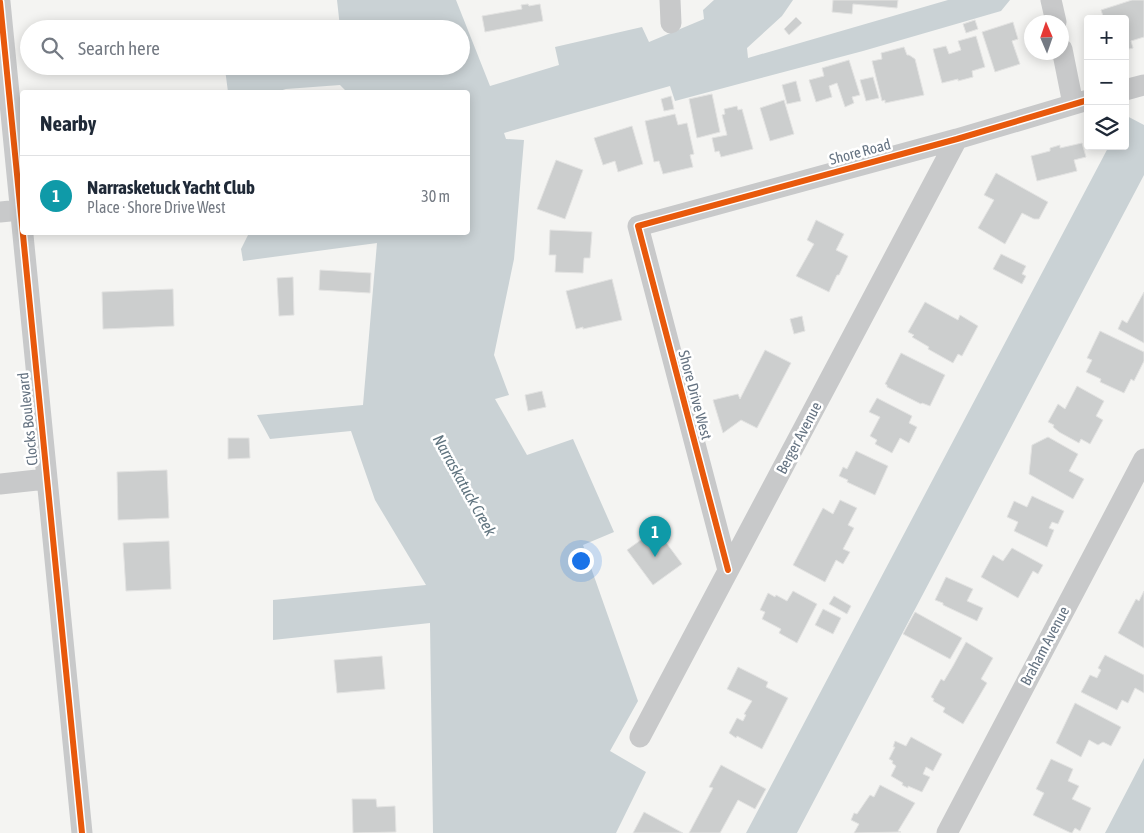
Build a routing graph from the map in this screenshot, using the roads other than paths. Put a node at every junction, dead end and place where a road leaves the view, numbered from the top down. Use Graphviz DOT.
graph roads {
  1 [pos="670,0"];
  2 [pos="1051,0"];
  3 [pos="0,2"];
  4 [pos="1054,15"];
  5 [pos="672,23"];
  6 [pos="1066,60"];
  7 [pos="1144,84"];
  8 [pos="1129,89"];
  9 [pos="1081,102"];
  10 [pos="957,139"];
  11 [pos="10,211"];
  12 [pos="638,226"];
  13 [pos="1144,459"];
  14 [pos="46,479"];
  15 [pos="0,484"];
  16 [pos="728,570"];
  17 [pos="640,737"];
  18 [pos="82,833"];
  19 [pos="947,833"];
  1 -- 5 [label="street"];
  2 -- 4 [label="street"];
  3 -- 11 [label="street, Clocks Boulevard"];
  6 -- 9 [label="street"];
  7 -- 8 [label="street"];
  9 -- 10 [label="street, Shore Road"];
  10 -- 12 [label="street, Shore Road"];
  10 -- 16 [label="street, Berger Avenue"];
  11 -- 14 [label="street, Clocks Boulevard"];
  12 -- 16 [label="street, Shore Drive West"];
  13 -- 19 [label="street, Braham Avenue"];
  14 -- 15 [label="street"];
  14 -- 18 [label="street, Clocks Boulevard"];
  16 -- 17 [label="street, Berger Avenue"];
}
